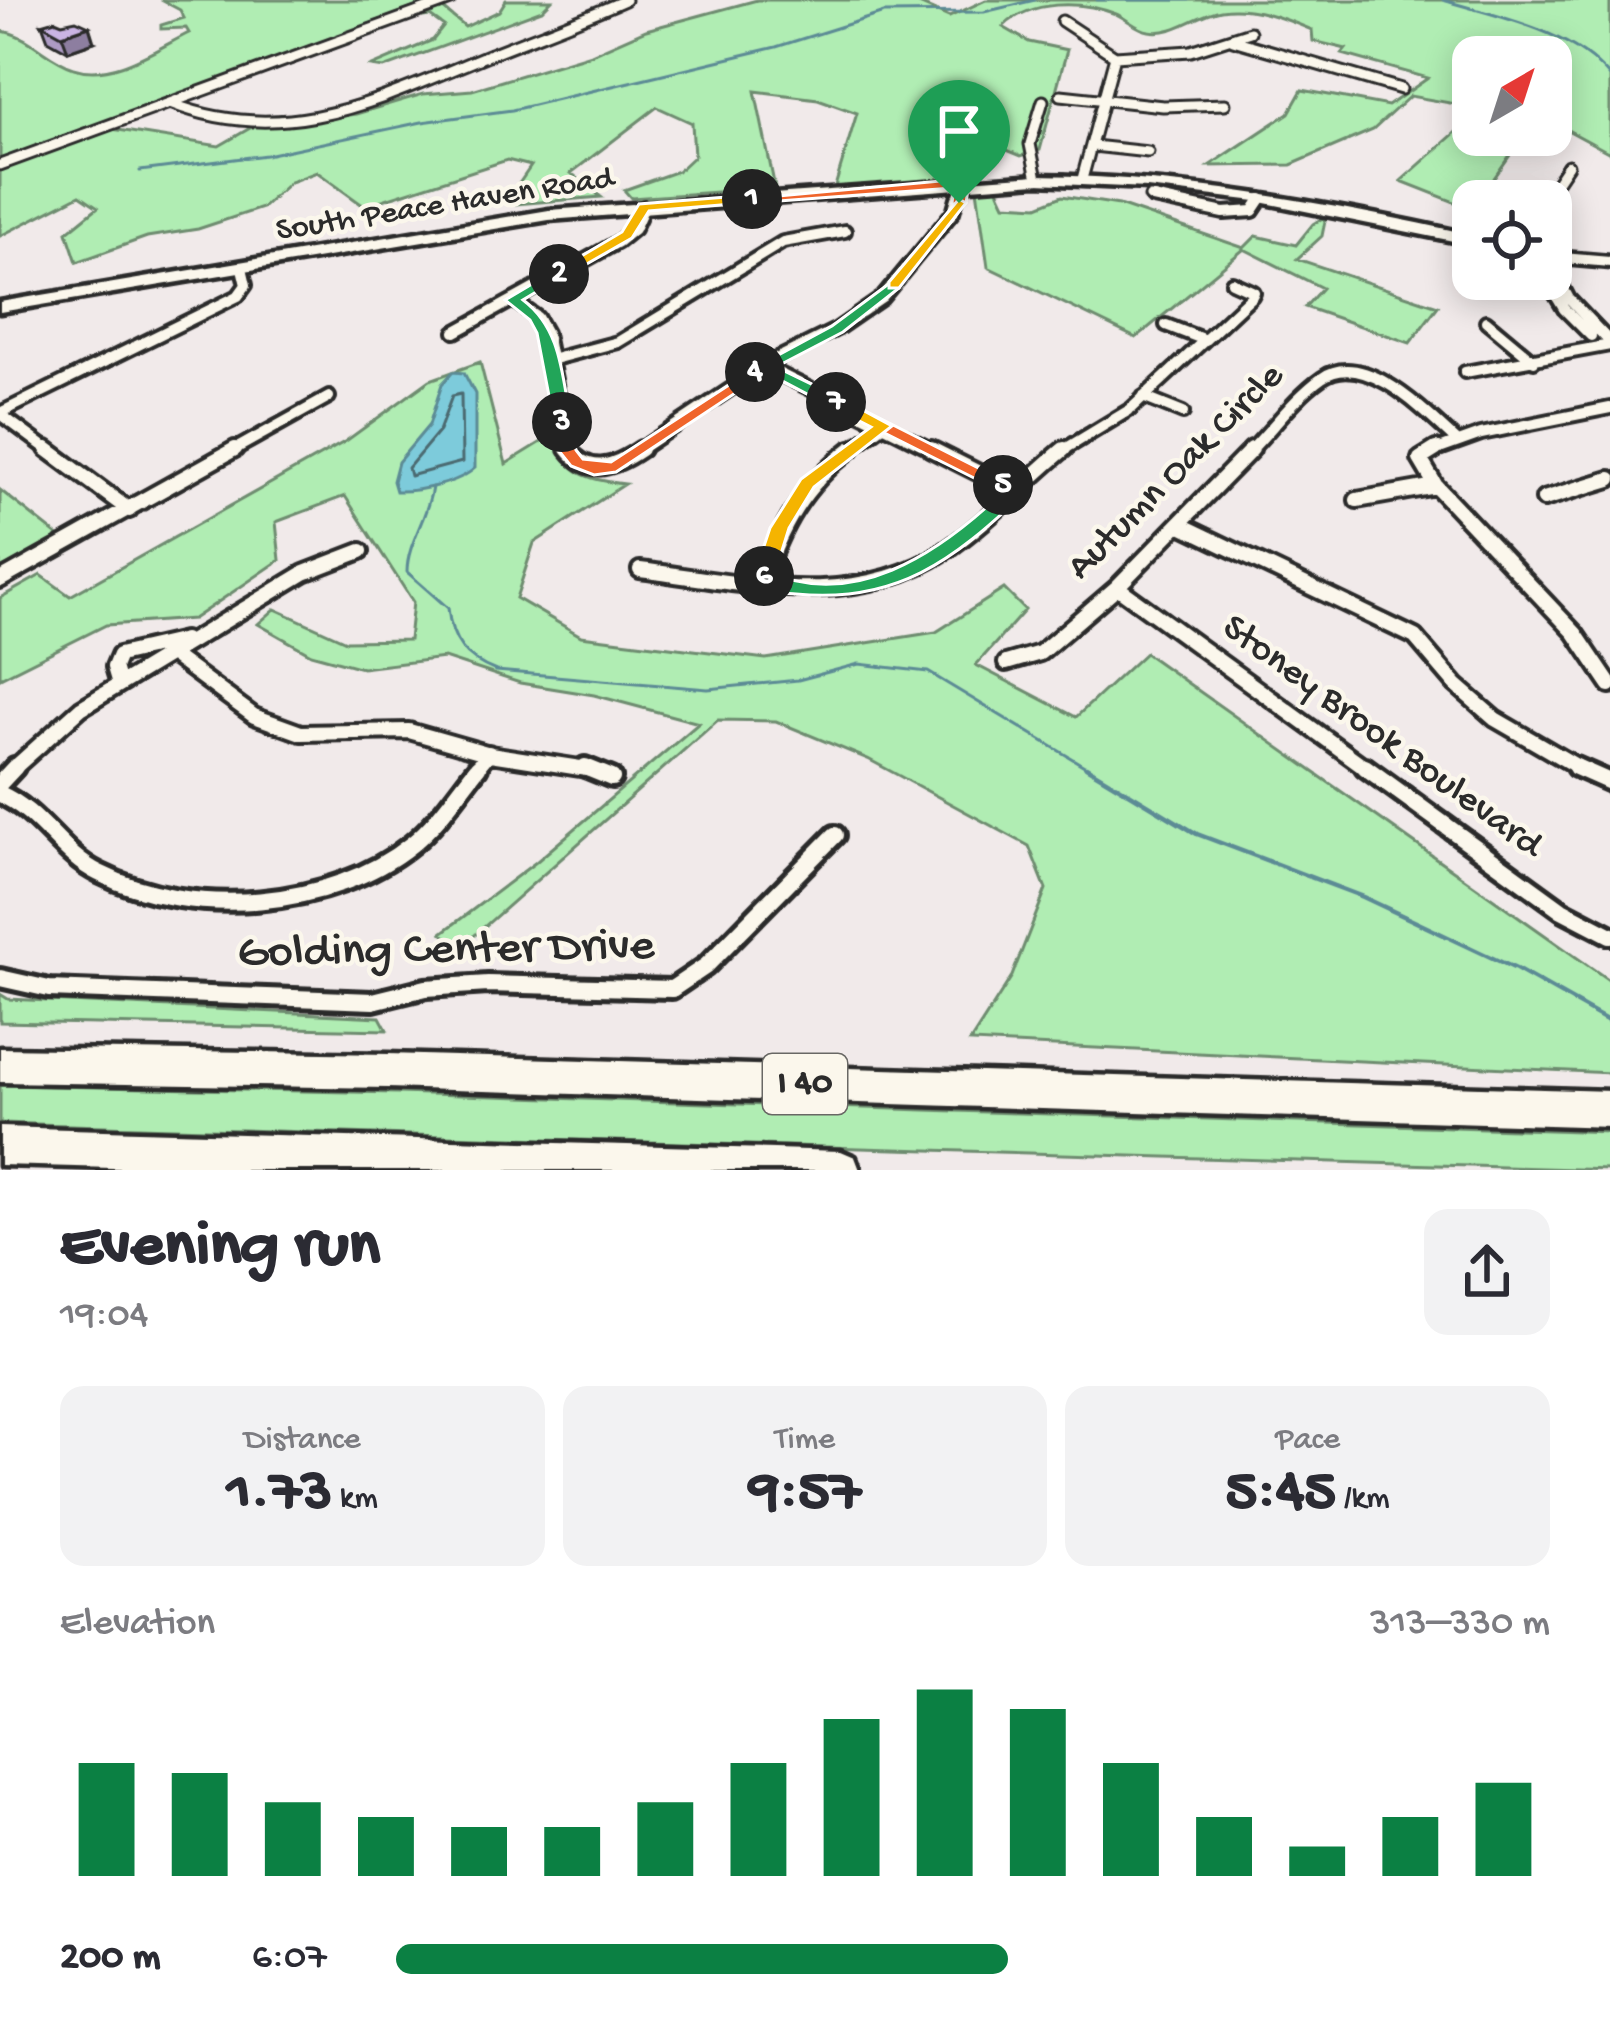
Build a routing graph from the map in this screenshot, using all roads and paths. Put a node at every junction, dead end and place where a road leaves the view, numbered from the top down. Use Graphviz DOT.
graph roads {
  1 [pos="451,0"];
  2 [pos="626,0"];
  3 [pos="1062,21"];
  4 [pos="1250,32"];
  5 [pos="1232,40"];
  6 [pos="1115,56"];
  7 [pos="1401,89"];
  8 [pos="1061,95"];
  9 [pos="1104,100"];
  10 [pos="1043,101"];
  11 [pos="170,103"];
  12 [pos="1225,104"];
  13 [pos="1094,146"];
  14 [pos="1148,152"];
  15 [pos="0,165"];
  16 [pos="1568,165"];
  17 [pos="1037,179"];
  18 [pos="1082,179"];
  19 [pos="1558,180"];
  20 [pos="962,183"];
  21 [pos="1150,197"];
  22 [pos="1261,199"];
  23 [pos="644,207"];
  24 [pos="845,231"];
  25 [pos="1452,235"];
  26 [pos="1572,261"];
  27 [pos="1610,262"];
  28 [pos="242,268"];
  29 [pos="1232,282"];
  30 [pos="513,300"];
  31 [pos="1563,300"];
  32 [pos="1570,300"];
  33 [pos="0,307"];
  34 [pos="1486,321"];
  35 [pos="1610,323"];
  36 [pos="1583,324"];
  37 [pos="1166,326"];
  38 [pos="455,332"];
  39 [pos="1205,340"];
  40 [pos="1608,346"];
  41 [pos="550,360"];
  42 [pos="1534,361"];
  43 [pos="764,367"];
  44 [pos="1465,372"];
  45 [pos="329,397"];
  46 [pos="1143,397"];
  47 [pos="1610,408"];
  48 [pos="0,413"];
  49 [pos="1183,413"];
  50 [pos="883,426"];
  51 [pos="1458,442"];
  52 [pos="1610,479"];
  53 [pos="1436,486"];
  54 [pos="1015,491"];
  55 [pos="1544,499"];
  56 [pos="1357,500"];
  57 [pos="129,510"];
  58 [pos="1179,524"];
  59 [pos="361,551"];
  60 [pos="640,570"];
  61 [pos="0,580"];
  62 [pos="762,584"];
  63 [pos="1117,586"];
  64 [pos="191,639"];
  65 [pos="169,653"];
  66 [pos="1006,663"];
  67 [pos="119,684"];
  68 [pos="1610,685"];
  69 [pos="489,753"];
  70 [pos="612,778"];
  71 [pos="1610,782"];
  72 [pos="0,783"];
  73 [pos="0,794"];
  74 [pos="835,835"];
  75 [pos="1610,935"];
  76 [pos="0,978"];
  77 [pos="0,1065"];
  78 [pos="1610,1109"];
  79 [pos="0,1146"];
  80 [pos="841,1170"];
  1 -- 11 [label="street"];
  2 -- 11 [label="street"];
  3 -- 6 [label="street"];
  4 -- 5 [label="street"];
  5 -- 6 [label="street"];
  5 -- 7 [label="street"];
  6 -- 9 [label="street"];
  8 -- 9 [label="street"];
  9 -- 12 [label="street"];
  9 -- 13 [label="street"];
  10 -- 17 [label="street"];
  11 -- 15 [label="street"];
  13 -- 14 [label="street"];
  13 -- 18 [label="street"];
  16 -- 19 [label="street"];
  17 -- 18 [label="main road, South Peace Haven Road"];
  17 -- 20 [label="main road, South Peace Haven Road"];
  18 -- 22 [label="main road, South Peace Haven Road"];
  20 -- 23 [label="main road, South Peace Haven Road"];
  20 -- 43 [label="street"];
  21 -- 22 [label="street"];
  22 -- 25 [label="main road, South Peace Haven Road"];
  23 -- 28 [label="main road, South Peace Haven Road"];
  23 -- 30 [label="street"];
  24 -- 41 [label="street"];
  26 -- 27 [label="main road"];
  28 -- 33 [label="main road, South Peace Haven Road"];
  28 -- 48 [label="street"];
  29 -- 39 [label="street"];
  30 -- 38 [label="street"];
  30 -- 41 [label="street"];
  31 -- 36 [label="street"];
  32 -- 36 [label="street"];
  34 -- 42 [label="street"];
  35 -- 36 [label="street"];
  36 -- 40 [label="street"];
  37 -- 39 [label="street"];
  39 -- 46 [label="street"];
  40 -- 42 [label="street"];
  41 -- 43 [label="street"];
  42 -- 44 [label="street"];
  43 -- 50 [label="street"];
  45 -- 57 [label="street"];
  46 -- 49 [label="street"];
  46 -- 54 [label="street"];
  47 -- 51 [label="street"];
  48 -- 57 [label="street"];
  50 -- 54 [label="street"];
  50 -- 62 [label="street"];
  51 -- 53 [label="street"];
  51 -- 58 [label="street, Autumn Oak Circle"];
  52 -- 55 [label="street"];
  53 -- 56 [label="street"];
  53 -- 68 [label="street"];
  54 -- 62 [label="street"];
  57 -- 61 [label="street"];
  58 -- 63 [label="street, Autumn Oak Circle"];
  58 -- 71 [label="street"];
  59 -- 64 [label="street"];
  60 -- 62 [label="street"];
  63 -- 66 [label="street, Autumn Oak Circle"];
  63 -- 75 [label="street, Stoney Brook Boulevard"];
  64 -- 65 [label="street"];
  64 -- 67 [label="street"];
  65 -- 67 [label="street"];
  65 -- 69 [label="street"];
  67 -- 72 [label="street"];
  69 -- 70 [label="street"];
  69 -- 73 [label="street"];
  74 -- 76 [label="street, Golding Center Drive"];
  77 -- 78 [label="highway, I 40"];
  79 -- 80 [label="highway, I 40"];
}
